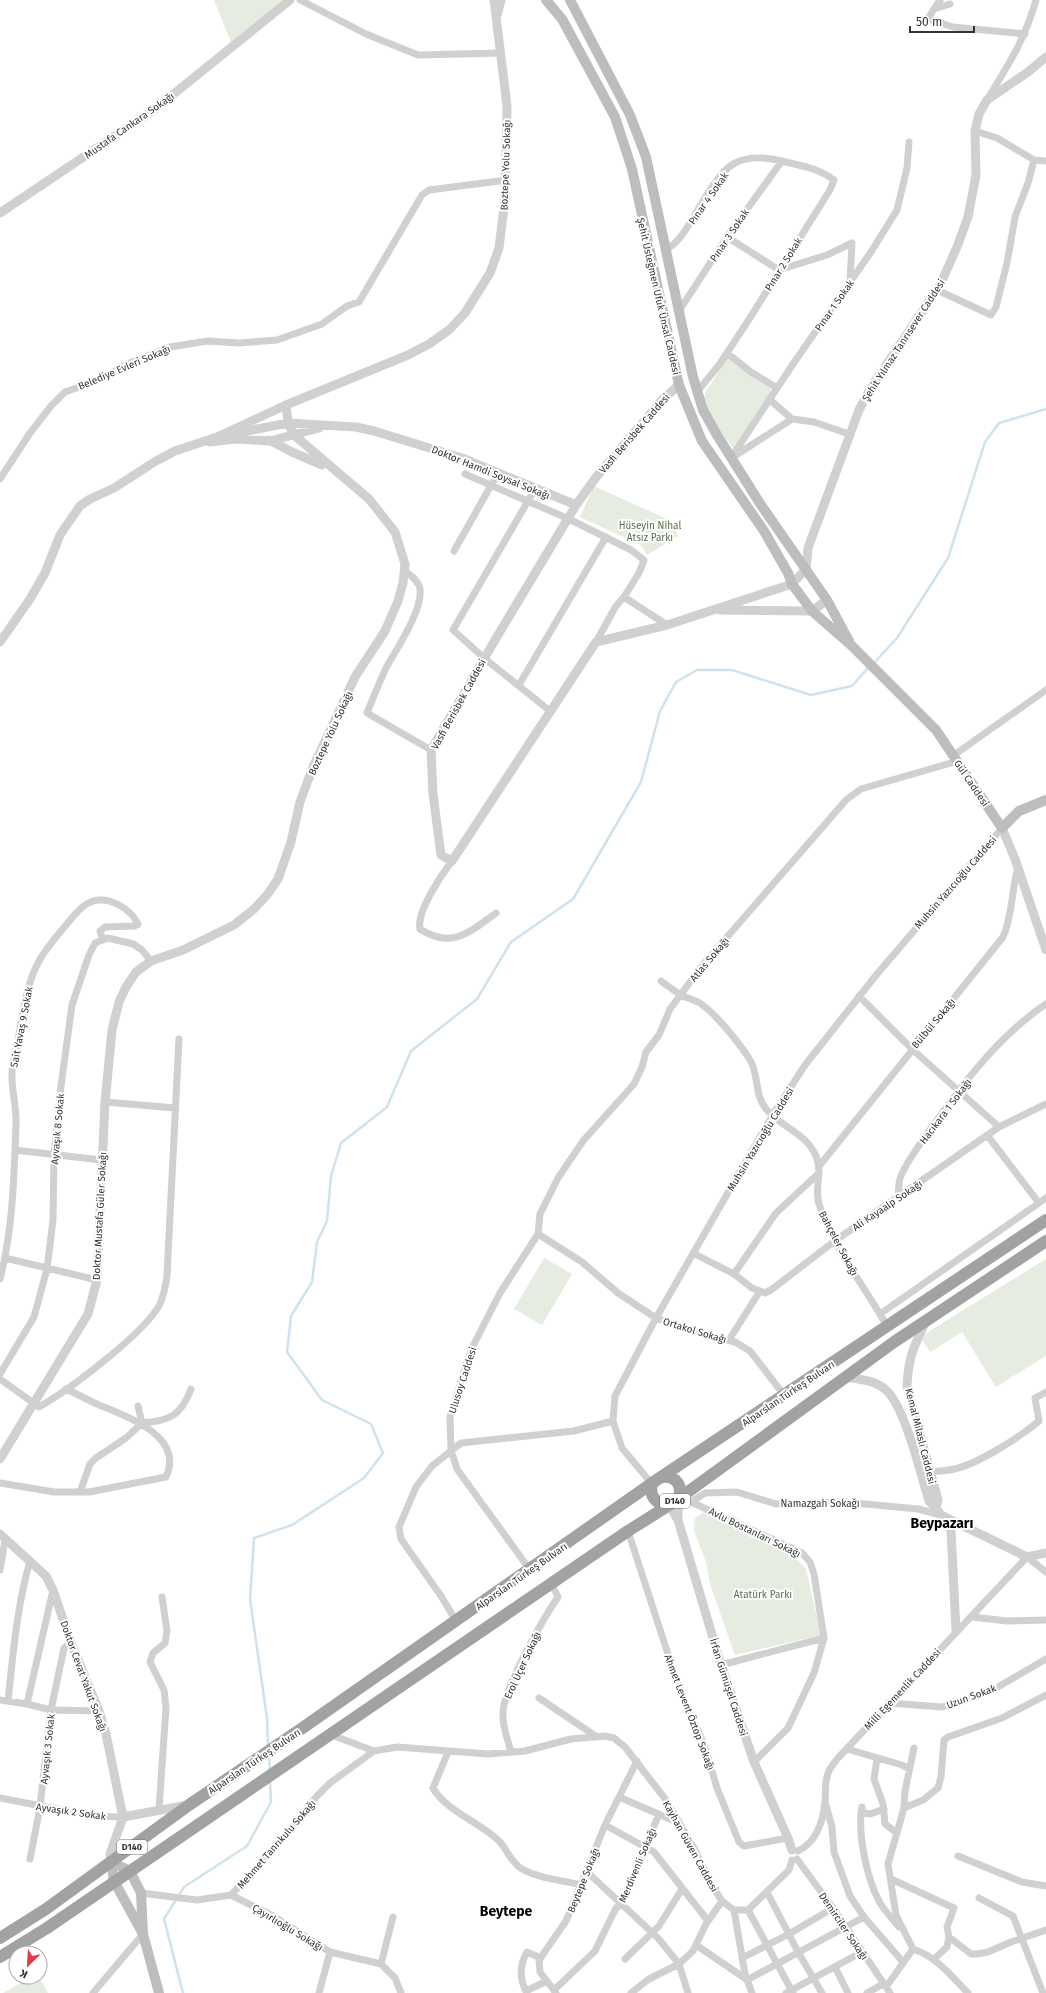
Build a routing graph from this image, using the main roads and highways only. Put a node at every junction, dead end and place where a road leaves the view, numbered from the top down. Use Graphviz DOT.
graph roads {
  1 [pos="546,0"];
  2 [pos="570,0"];
  3 [pos="679,387"];
  4 [pos="698,392"];
  5 [pos="686,406"];
  6 [pos="806,569"];
  7 [pos="792,584"];
  8 [pos="852,646"];
  9 [pos="1046,800"];
  10 [pos="1046,1220"];
  11 [pos="1046,1241"];
  12 [pos="662,1477"];
  13 [pos="652,1484"];
  14 [pos="673,1502"];
  15 [pos="111,1862"];
  16 [pos="130,1871"];
  17 [pos="114,1882"];
  18 [pos="143,1934"];
  19 [pos="0,1938"];
  20 [pos="0,1957"];
  21 [pos="160,1993"];
  1 -- 3 [label="main road, Şehit Üsteğmen Ufuk Ünsal Caddesi"];
  2 -- 4 [label="main road, Şehit Üsteğmen Ufuk Ünsal Caddesi"];
  3 -- 4 [label="main road"];
  3 -- 5 [label="main road, Şehit Üsteğmen Ufuk Ünsal Caddesi"];
  4 -- 5 [label="main road"];
  4 -- 6 [label="main road, Şehit Üsteğmen Ufuk Ünsal Caddesi"];
  5 -- 7 [label="main road, Şehit Üsteğmen Ufuk Ünsal Caddesi"];
  6 -- 8 [label="main road, Gül Caddesi"];
  7 -- 8 [label="main road, Gül Caddesi"];
  8 -- 9 [label="main road, Gül Caddesi"];
  10 -- 12 [label="highway, Alparslan Türkeş Bulvarı / D140"];
  11 -- 14 [label="highway, Alparslan Türkeş Bulvarı / D140"];
  12 -- 13 [label="highway, Alparslan Türkeş Bulvarı / D140"];
  12 -- 14 [label="highway"];
  13 -- 14 [label="highway"];
  13 -- 15 [label="highway, Alparslan Türkeş Bulvarı / D140"];
  14 -- 16 [label="highway, Alparslan Türkeş Bulvarı / D140"];
  15 -- 16 [label="main road"];
  15 -- 17 [label="main road"];
  15 -- 19 [label="highway, Alparslan Türkeş Bulvarı / D140"];
  16 -- 17 [label="highway, Alparslan Türkeş Bulvarı / D140"];
  16 -- 18 [label="main road"];
  17 -- 18 [label="main road"];
  17 -- 20 [label="highway, Alparslan Türkeş Bulvarı / D140"];
  18 -- 21 [label="main road"];
}
